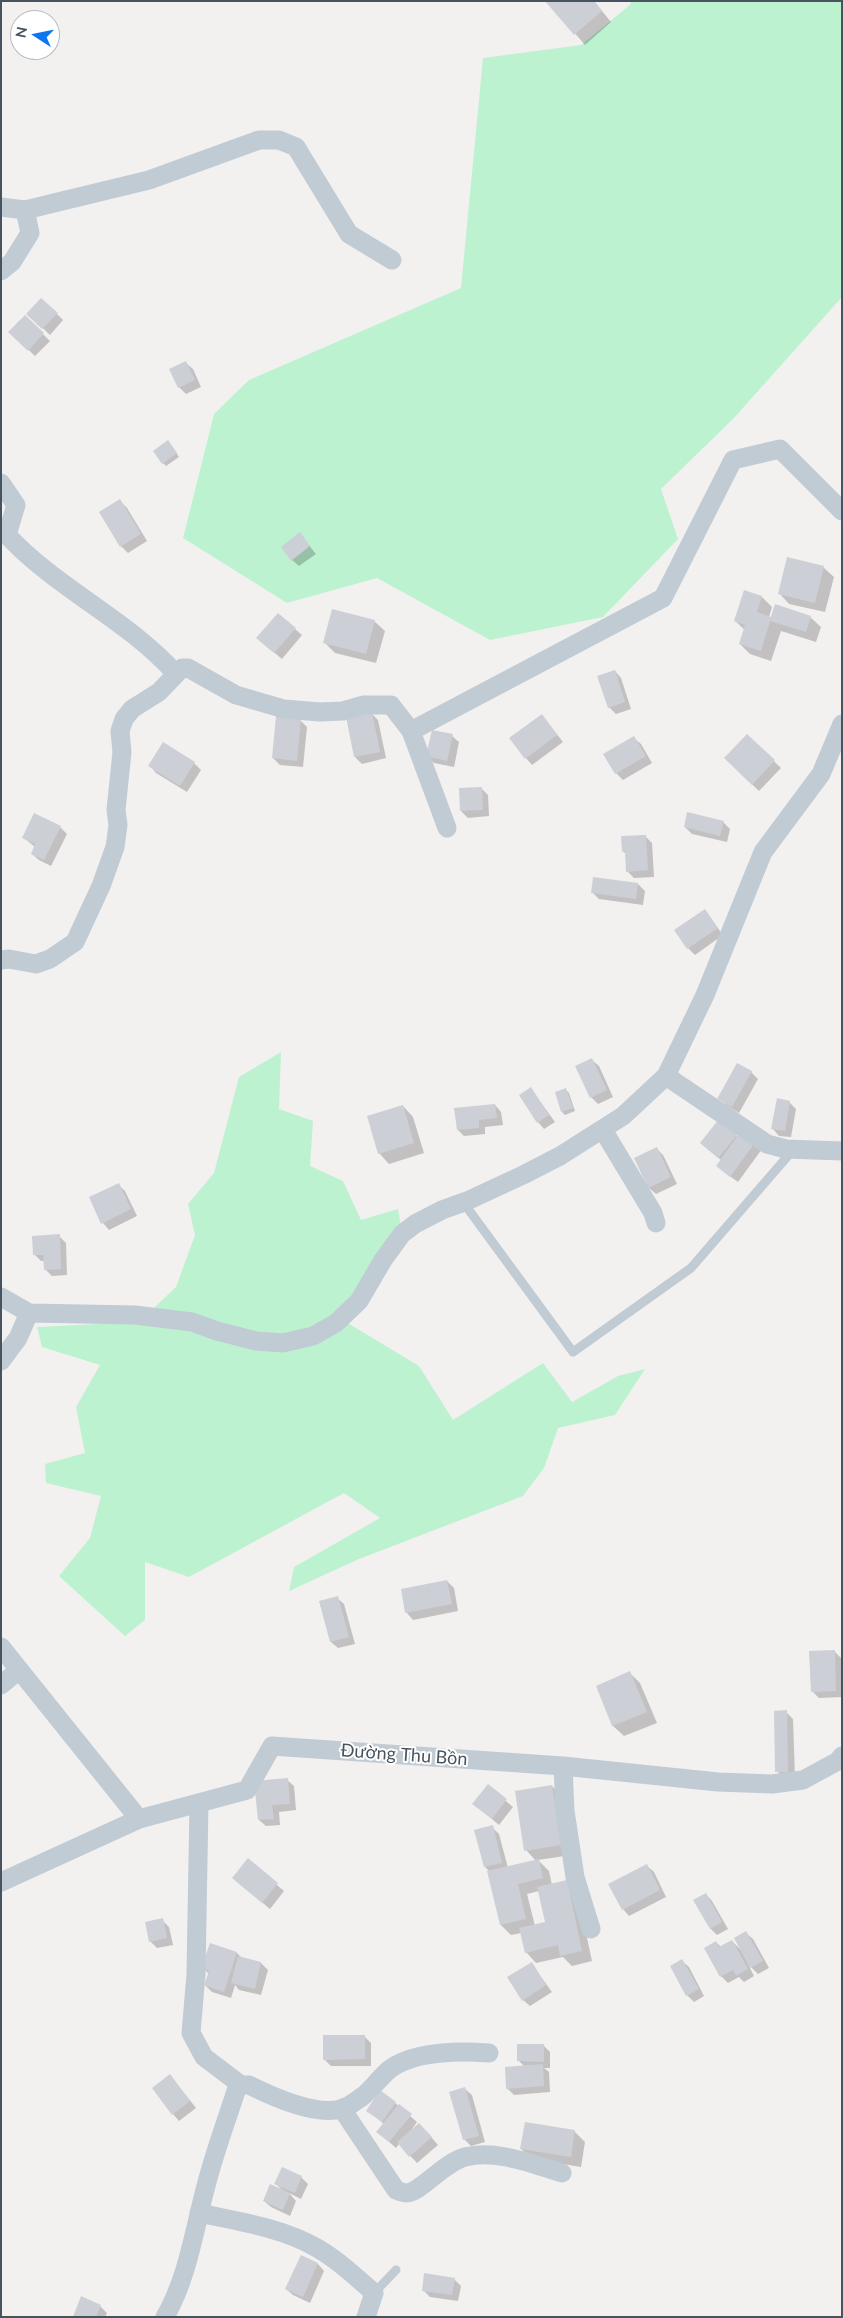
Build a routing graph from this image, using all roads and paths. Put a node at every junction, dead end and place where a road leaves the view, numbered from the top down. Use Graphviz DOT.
graph roads {
  1 [pos="1,207"];
  2 [pos="25,210"];
  3 [pos="392,260"];
  4 [pos="1,271"];
  5 [pos="1,483"];
  6 [pos="842,511"];
  7 [pos="176,674"];
  8 [pos="842,724"];
  9 [pos="411,730"];
  10 [pos="447,828"];
  11 [pos="1,960"];
  12 [pos="666,1076"];
  13 [pos="603,1130"];
  14 [pos="794,1149"];
  15 [pos="842,1151"];
  16 [pos="463,1202"];
  17 [pos="656,1223"];
  18 [pos="1,1297"];
  19 [pos="29,1313"];
  20 [pos="1,1361"];
  21 [pos="1,1647"];
  22 [pos="19,1670"];
  23 [pos="1,1685"];
  24 [pos="842,1756"];
  25 [pos="563,1766"];
  26 [pos="199,1803"];
  27 [pos="139,1819"];
  28 [pos="1,1882"];
  29 [pos="591,1929"];
  30 [pos="490,2053"];
  31 [pos="241,2085"];
  32 [pos="342,2109"];
  33 [pos="562,2173"];
  34 [pos="199,2213"];
  35 [pos="396,2270"];
  36 [pos="374,2293"];
  37 [pos="165,2317"];
  38 [pos="366,2317"];
  1 -- 2 [label="street"];
  2 -- 3 [label="street"];
  2 -- 4 [label="street"];
  5 -- 7 [label="street"];
  6 -- 9 [label="street"];
  7 -- 9 [label="street"];
  7 -- 11 [label="street"];
  8 -- 12 [label="street"];
  9 -- 10 [label="street"];
  12 -- 13 [label="street"];
  12 -- 14 [label="street"];
  13 -- 16 [label="street"];
  13 -- 17 [label="street"];
  14 -- 15 [label="street"];
  14 -- 16 [label="lane"];
  16 -- 19 [label="street"];
  18 -- 19 [label="street"];
  19 -- 20 [label="street"];
  21 -- 22 [label="street"];
  22 -- 23 [label="street"];
  22 -- 27 [label="street"];
  24 -- 25 [label="street, Đường Thu Bồn"];
  25 -- 26 [label="street, Đường Thu Bồn"];
  25 -- 29 [label="street"];
  26 -- 27 [label="street, Đường Thu Bồn"];
  26 -- 31 [label="street"];
  27 -- 28 [label="street, Đường Thu Bồn"];
  30 -- 32 [label="street"];
  31 -- 32 [label="street"];
  31 -- 34 [label="street"];
  32 -- 33 [label="street"];
  34 -- 36 [label="street"];
  34 -- 37 [label="street"];
  35 -- 36 [label="lane"];
  36 -- 38 [label="street"];
}
